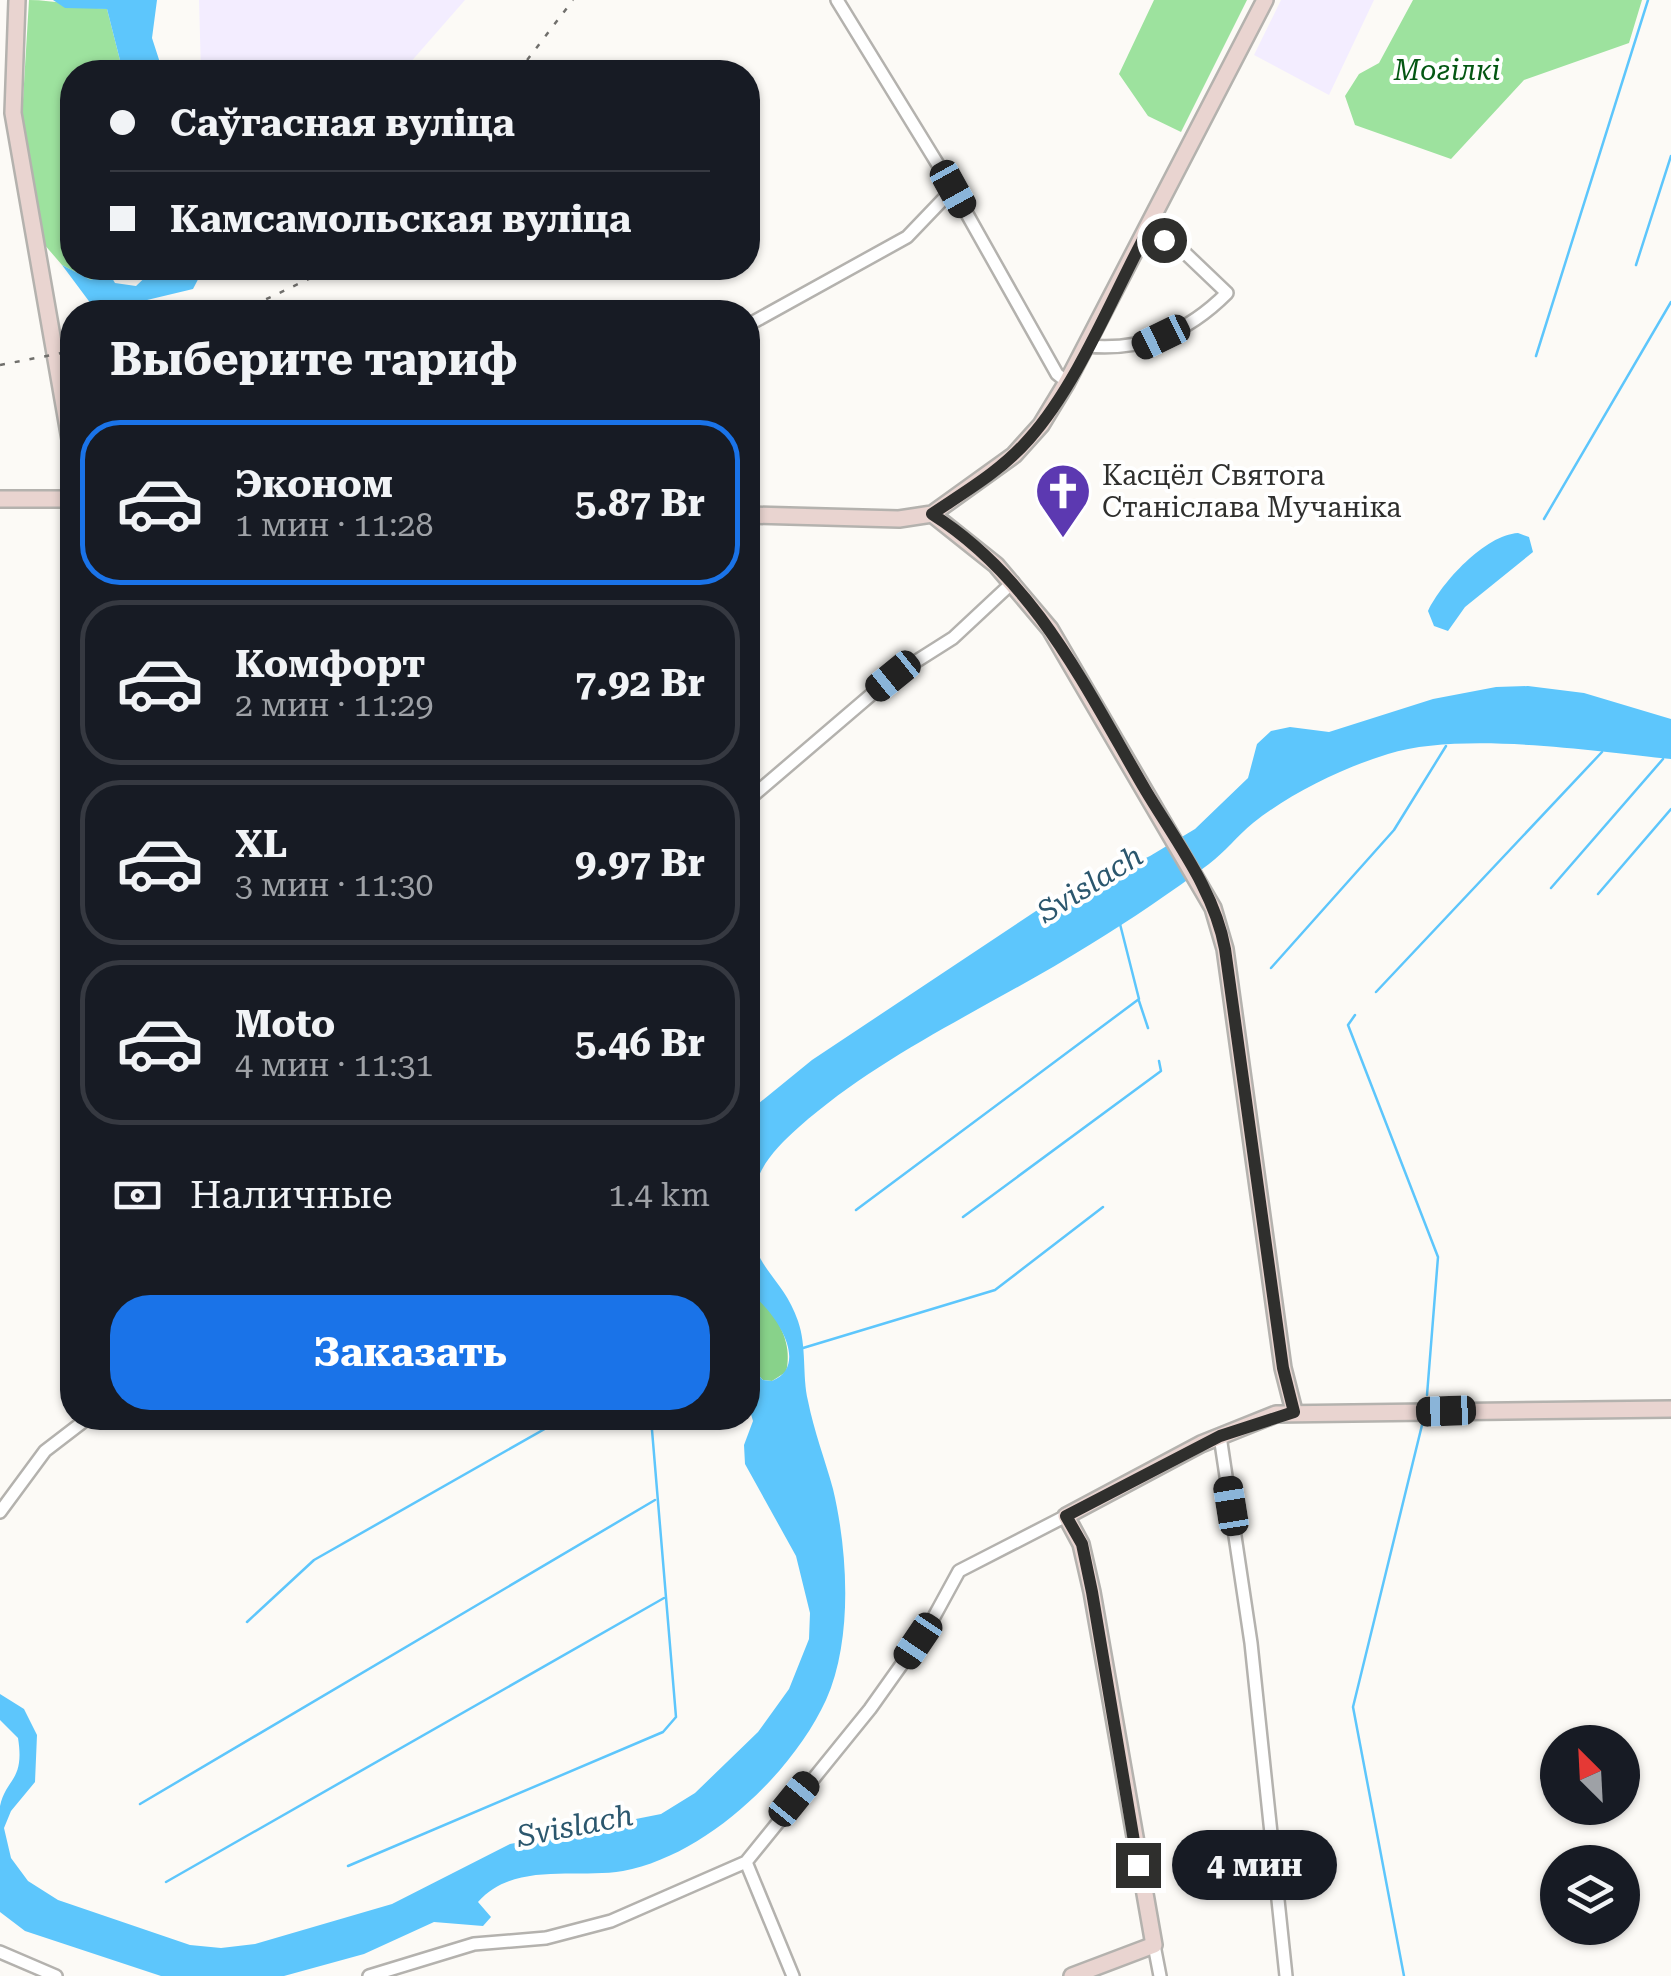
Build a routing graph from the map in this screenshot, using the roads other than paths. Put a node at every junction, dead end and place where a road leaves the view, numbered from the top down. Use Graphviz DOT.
graph roads {
  1 [pos="17,0"];
  2 [pos="837,0"];
  3 [pos="1265,0"];
  4 [pos="953,189"];
  5 [pos="1147,232"];
  6 [pos="760,318"];
  7 [pos="1087,346"];
  8 [pos="60,382"];
  9 [pos="1068,382"];
  10 [pos="0,499"];
  11 [pos="60,499"];
  12 [pos="932,514"];
  13 [pos="760,515"];
  14 [pos="1013,582"];
  15 [pos="760,790"];
  16 [pos="1671,1409"];
  17 [pos="1294,1412"];
  18 [pos="72,1430"];
  19 [pos="1220,1436"];
  20 [pos="0,1512"];
  21 [pos="1066,1516"];
  22 [pos="746,1862"];
  23 [pos="1154,1945"];
  24 [pos="0,1952"];
  25 [pos="410,1970"];
  26 [pos="56,1976"];
  27 [pos="369,1976"];
  28 [pos="793,1976"];
  29 [pos="1072,1976"];
  30 [pos="1160,1976"];
  31 [pos="1286,1976"];
  1 -- 8 [label="street"];
  2 -- 4 [label="street"];
  3 -- 5 [label="street"];
  4 -- 6 [label="street"];
  4 -- 9 [label="street"];
  5 -- 7 [label="street"];
  5 -- 7 [label="street"];
  7 -- 9 [label="street"];
  9 -- 12 [label="street"];
  10 -- 11 [label="street"];
  12 -- 13 [label="street"];
  12 -- 14 [label="street"];
  14 -- 15 [label="street"];
  14 -- 17 [label="street"];
  16 -- 17 [label="street"];
  17 -- 19 [label="street"];
  18 -- 20 [label="street"];
  19 -- 21 [label="street"];
  19 -- 31 [label="street"];
  21 -- 22 [label="street"];
  21 -- 23 [label="street"];
  22 -- 25 [label="street"];
  22 -- 28 [label="street"];
  23 -- 29 [label="street"];
  23 -- 30 [label="street"];
  24 -- 26 [label="street"];
  25 -- 27 [label="street"];
}
